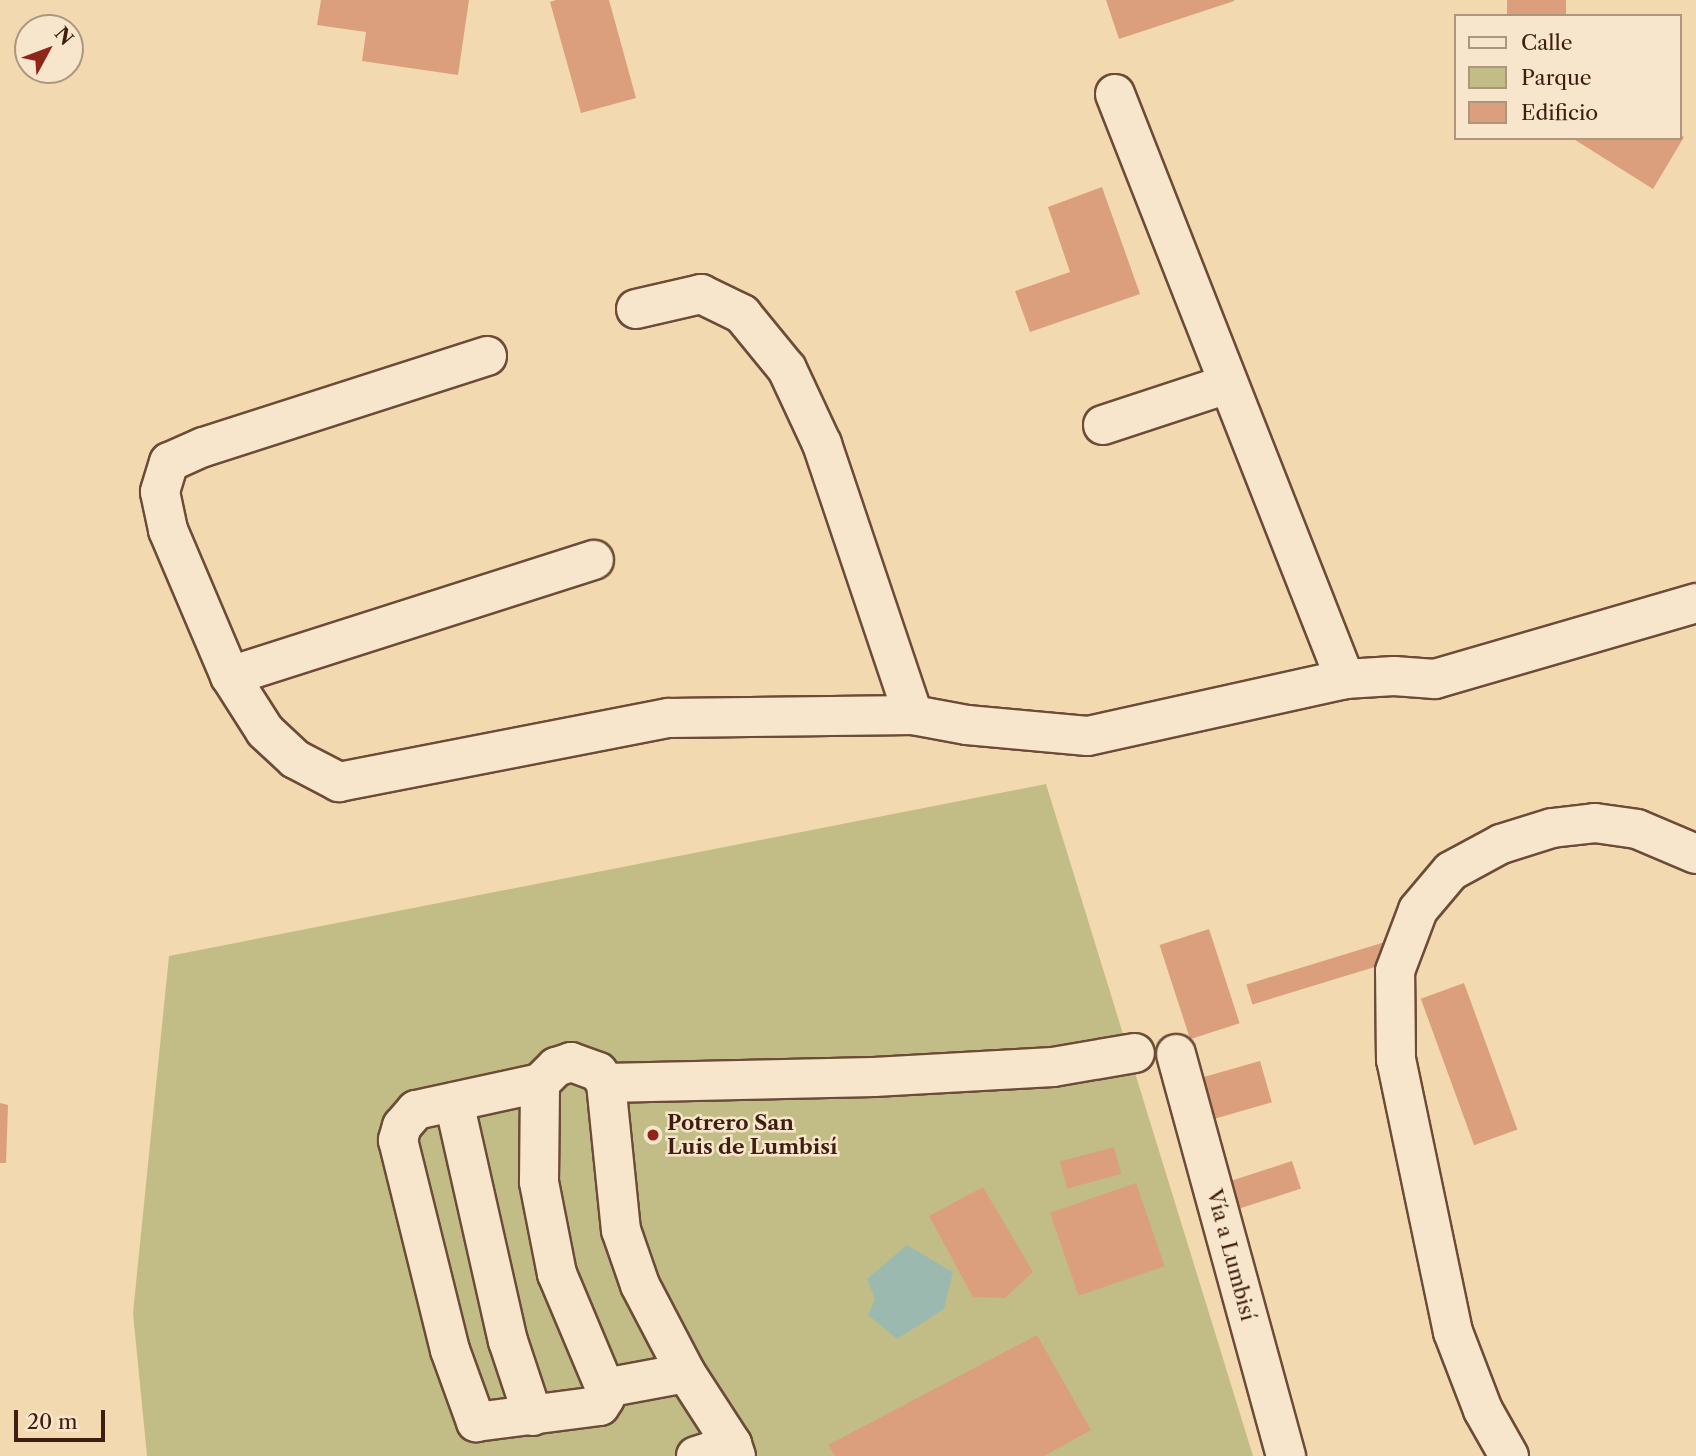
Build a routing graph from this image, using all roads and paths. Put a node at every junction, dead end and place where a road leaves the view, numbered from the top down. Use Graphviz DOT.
graph roads {
  1 [pos="1115,94"];
  2 [pos="636,309"];
  3 [pos="487,356"];
  4 [pos="1228,384"];
  5 [pos="1103,425"];
  6 [pos="594,560"];
  7 [pos="1696,603"];
  8 [pos="230,676"];
  9 [pos="1345,679"];
  10 [pos="913,715"];
  11 [pos="1696,854"];
  12 [pos="1135,1053"];
  13 [pos="1176,1054"];
  14 [pos="540,1083"];
  15 [pos="606,1083"];
  16 [pos="454,1102"];
  17 [pos="686,1373"];
  18 [pos="605,1388"];
  19 [pos="533,1416"];
  20 [pos="734,1450"];
  21 [pos="696,1456"];
  22 [pos="1286,1456"];
  23 [pos="1509,1456"];
  1 -- 4 [label="street"];
  2 -- 10 [label="street"];
  3 -- 8 [label="street"];
  4 -- 5 [label="street"];
  4 -- 9 [label="street"];
  6 -- 8 [label="street"];
  7 -- 9 [label="street"];
  8 -- 10 [label="street"];
  9 -- 10 [label="street"];
  11 -- 23 [label="street"];
  12 -- 15 [label="street"];
  13 -- 22 [label="street, Vía a Lumbisí"];
  14 -- 15 [label="street"];
  14 -- 16 [label="street"];
  14 -- 18 [label="street"];
  15 -- 17 [label="street"];
  16 -- 19 [label="street"];
  16 -- 19 [label="street"];
  17 -- 18 [label="street"];
  17 -- 20 [label="street"];
  18 -- 19 [label="street"];
  20 -- 21 [label="street"];
}
